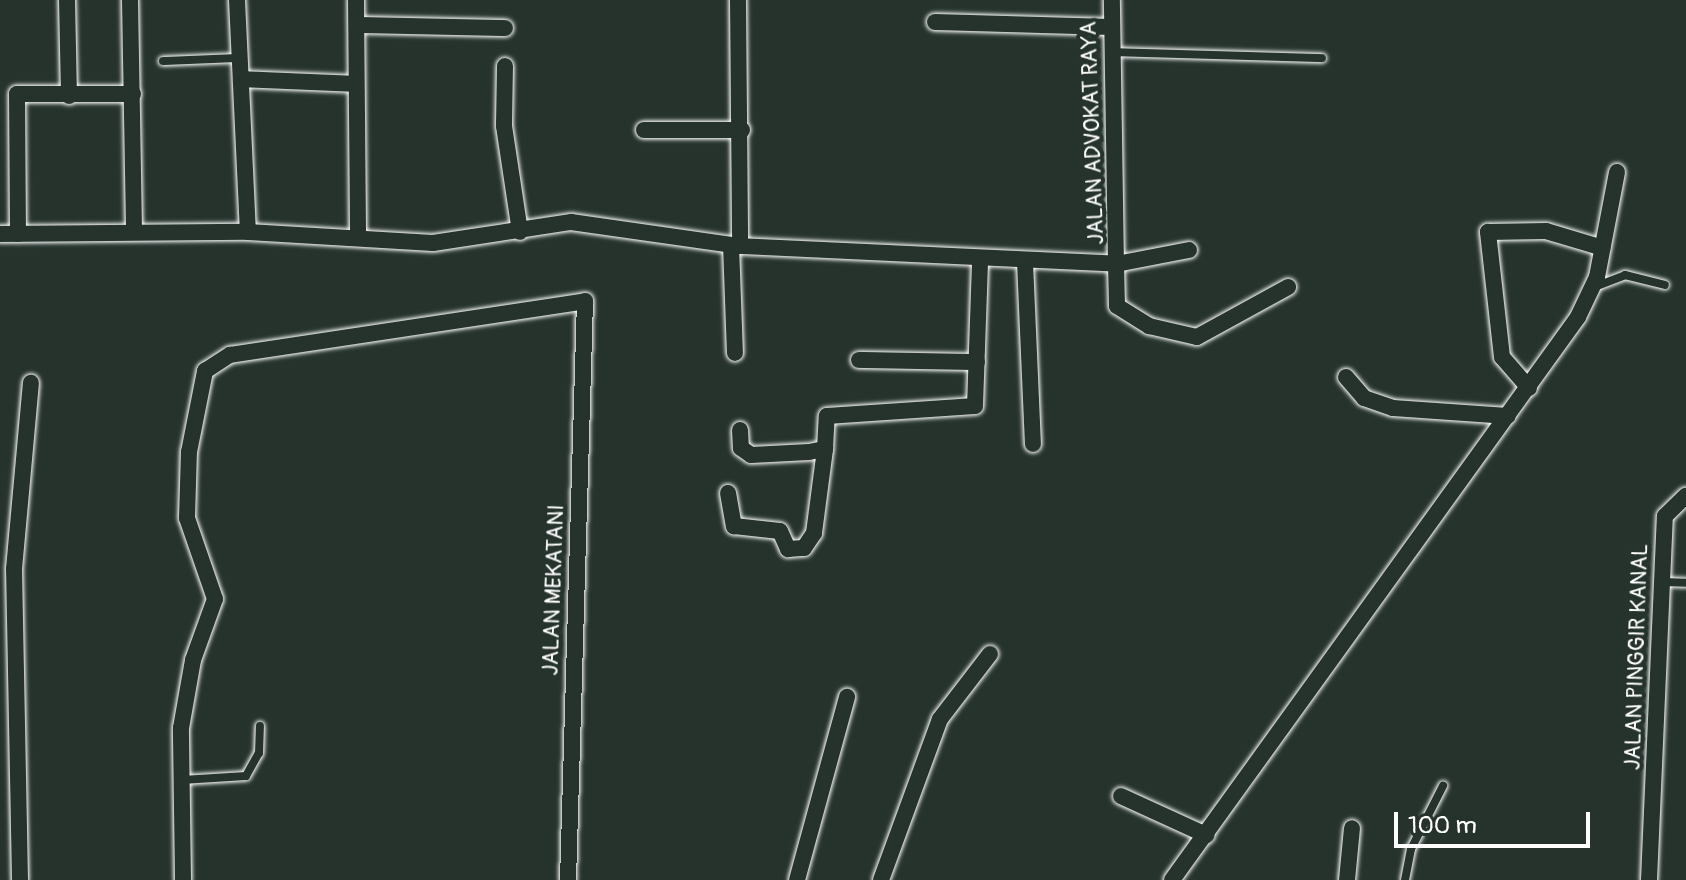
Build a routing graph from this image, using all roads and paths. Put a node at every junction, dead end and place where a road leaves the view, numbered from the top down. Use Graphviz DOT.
graph roads {
  1 [pos="67,0"];
  2 [pos="130,0"];
  3 [pos="237,0"];
  4 [pos="356,0"];
  5 [pos="738,0"];
  6 [pos="1112,0"];
  7 [pos="935,22"];
  8 [pos="357,25"];
  9 [pos="1112,27"];
  10 [pos="505,28"];
  11 [pos="1113,52"];
  12 [pos="239,58"];
  13 [pos="1322,58"];
  14 [pos="163,61"];
  15 [pos="505,66"];
  16 [pos="241,79"];
  17 [pos="356,84"];
  18 [pos="133,94"];
  19 [pos="69,96"];
  20 [pos="644,130"];
  21 [pos="742,130"];
  22 [pos="1617,172"];
  23 [pos="134,231"];
  24 [pos="248,232"];
  25 [pos="520,232"];
  26 [pos="0,234"];
  27 [pos="18,234"];
  28 [pos="358,237"];
  29 [pos="736,246"];
  30 [pos="1603,248"];
  31 [pos="1189,250"];
  32 [pos="980,260"];
  33 [pos="1025,262"];
  34 [pos="1116,264"];
  35 [pos="1665,285"];
  36 [pos="1288,287"];
  37 [pos="1594,289"];
  38 [pos="735,353"];
  39 [pos="859,360"];
  40 [pos="977,362"];
  41 [pos="1346,377"];
  42 [pos="31,383"];
  43 [pos="1529,388"];
  44 [pos="1508,416"];
  45 [pos="740,430"];
  46 [pos="1033,444"];
  47 [pos="825,449"];
  48 [pos="728,493"];
  49 [pos="1686,496"];
  50 [pos="7,569"];
  51 [pos="1663,582"];
  52 [pos="1686,583"];
  53 [pos="990,654"];
  54 [pos="847,697"];
  55 [pos="260,726"];
  56 [pos="181,780"];
  57 [pos="1443,786"];
  58 [pos="1121,796"];
  59 [pos="1352,828"];
  60 [pos="1206,835"];
  61 [pos="20,880"];
  62 [pos="183,880"];
  63 [pos="568,880"];
  64 [pos="797,880"];
  65 [pos="881,880"];
  66 [pos="1172,880"];
  67 [pos="1347,880"];
  68 [pos="1405,880"];
  69 [pos="1649,880"];
  1 -- 19 [label="street"];
  2 -- 18 [label="street"];
  3 -- 12 [label="street"];
  4 -- 8 [label="street"];
  5 -- 21 [label="street"];
  6 -- 9 [label="street, JALAN ADVOKAT RAYA"];
  7 -- 9 [label="street"];
  8 -- 10 [label="street"];
  8 -- 17 [label="street"];
  9 -- 11 [label="street, JALAN ADVOKAT RAYA"];
  11 -- 13 [label="lane"];
  11 -- 34 [label="street, JALAN ADVOKAT RAYA"];
  12 -- 14 [label="lane"];
  12 -- 16 [label="street"];
  15 -- 25 [label="street"];
  16 -- 17 [label="street"];
  16 -- 24 [label="street"];
  17 -- 28 [label="street"];
  18 -- 19 [label="street"];
  18 -- 23 [label="street"];
  19 -- 27 [label="street"];
  20 -- 21 [label="street"];
  21 -- 29 [label="street"];
  22 -- 30 [label="street"];
  23 -- 24 [label="street"];
  23 -- 27 [label="street"];
  24 -- 28 [label="street"];
  25 -- 28 [label="street"];
  25 -- 29 [label="street"];
  26 -- 27 [label="street"];
  29 -- 32 [label="street"];
  29 -- 38 [label="street"];
  30 -- 37 [label="street"];
  30 -- 43 [label="street"];
  31 -- 34 [label="street"];
  32 -- 33 [label="street"];
  32 -- 40 [label="street"];
  33 -- 34 [label="street"];
  33 -- 46 [label="street"];
  34 -- 36 [label="street, JALAN ADVOKAT RAYA"];
  35 -- 37 [label="lane"];
  37 -- 43 [label="street"];
  39 -- 40 [label="street"];
  40 -- 47 [label="street"];
  41 -- 44 [label="street"];
  42 -- 50 [label="street"];
  43 -- 44 [label="street"];
  44 -- 60 [label="street"];
  45 -- 47 [label="street"];
  47 -- 48 [label="street"];
  49 -- 51 [label="street, JALAN PINGGIR KANAL"];
  50 -- 61 [label="street"];
  51 -- 52 [label="lane"];
  51 -- 69 [label="street, JALAN PINGGIR KANAL"];
  53 -- 65 [label="street"];
  54 -- 64 [label="street"];
  55 -- 56 [label="lane"];
  56 -- 62 [label="street"];
  56 -- 63 [label="street, JALAN MEKATANI"];
  57 -- 68 [label="lane"];
  58 -- 60 [label="street"];
  59 -- 67 [label="street"];
  60 -- 66 [label="street"];
}
